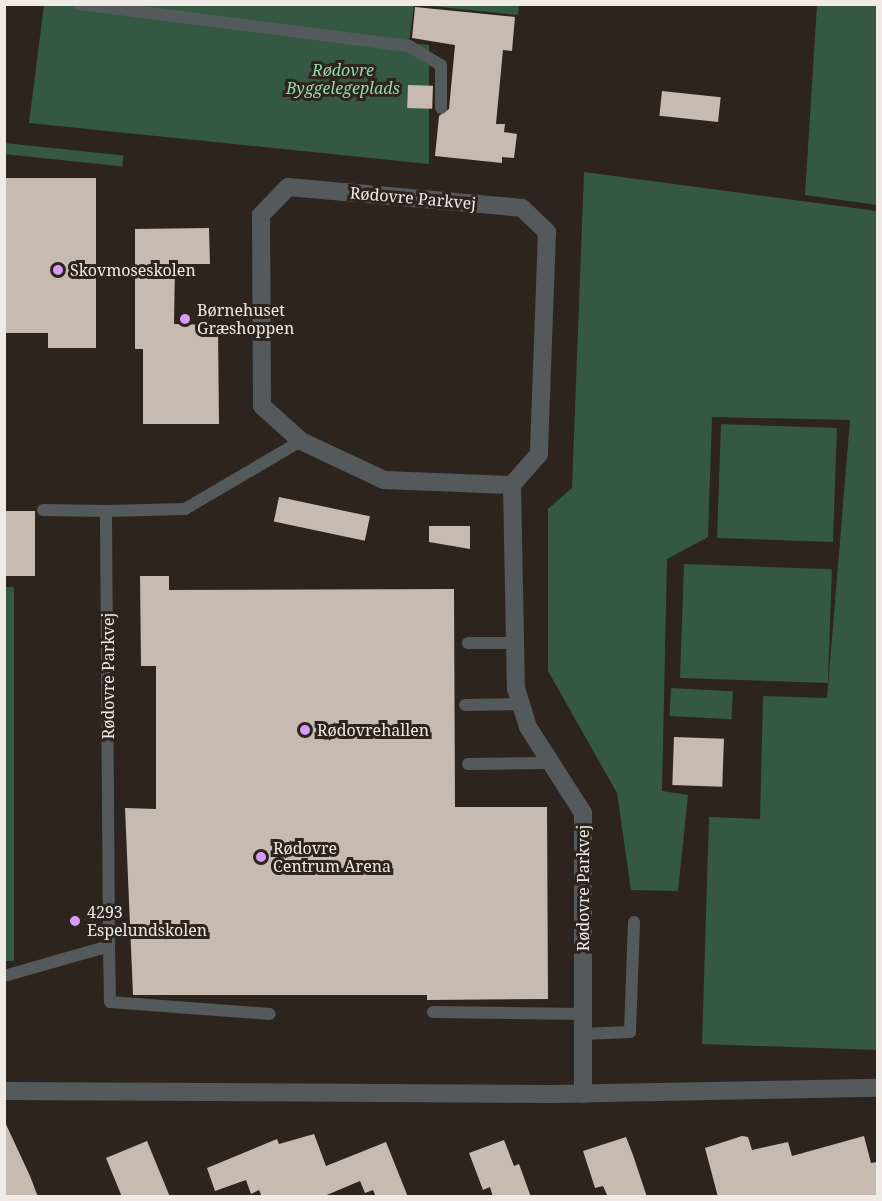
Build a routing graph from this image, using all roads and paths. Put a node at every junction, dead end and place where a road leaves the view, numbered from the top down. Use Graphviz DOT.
graph roads {
  1 [pos="80,4"];
  2 [pos="441,108"];
  3 [pos="301,441"];
  4 [pos="512,485"];
  5 [pos="43,510"];
  6 [pos="106,510"];
  7 [pos="468,643"];
  8 [pos="515,643"];
  9 [pos="521,704"];
  10 [pos="465,705"];
  11 [pos="548,763"];
  12 [pos="468,764"];
  13 [pos="634,922"];
  14 [pos="109,946"];
  15 [pos="4,976"];
  16 [pos="433,1012"];
  17 [pos="270,1014"];
  18 [pos="583,1014"];
  19 [pos="583,1034"];
  20 [pos="878,1088"];
  21 [pos="4,1091"];
  22 [pos="583,1094"];
  1 -- 2 [label="lane"];
  3 -- 4 [label="street, Rødovre Parkvej"];
  3 -- 4 [label="street, Rødovre Parkvej"];
  3 -- 6 [label="lane"];
  4 -- 8 [label="street, Rødovre Parkvej"];
  5 -- 6 [label="lane"];
  6 -- 14 [label="lane, Rødovre Parkvej"];
  7 -- 8 [label="lane"];
  8 -- 9 [label="street, Rødovre Parkvej"];
  9 -- 10 [label="lane"];
  9 -- 11 [label="street, Rødovre Parkvej"];
  11 -- 12 [label="lane"];
  11 -- 18 [label="street, Rødovre Parkvej"];
  13 -- 19 [label="lane"];
  14 -- 15 [label="lane"];
  14 -- 17 [label="lane, Rødovre Parkvej"];
  16 -- 18 [label="lane"];
  18 -- 19 [label="street, Rødovre Parkvej"];
  19 -- 22 [label="street, Rødovre Parkvej"];
  20 -- 22 [label="street"];
  21 -- 22 [label="street"];
}
